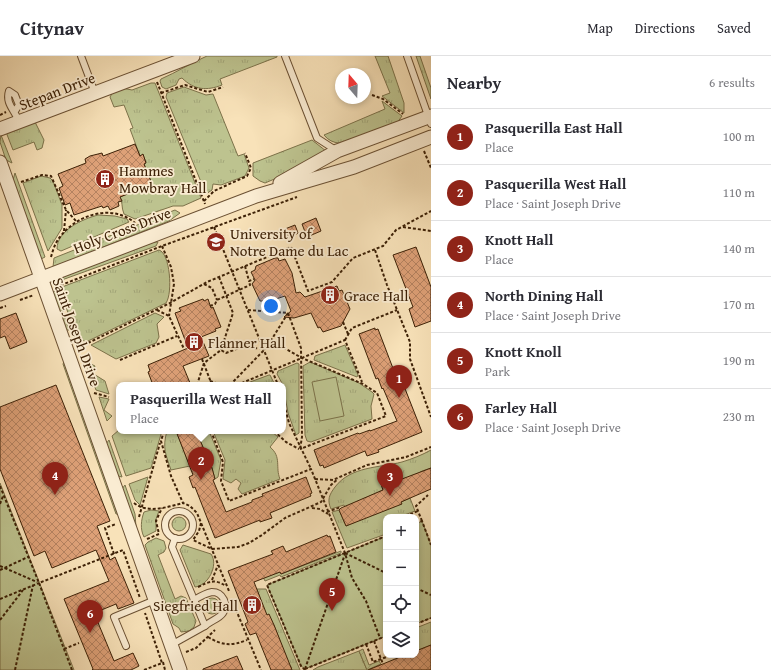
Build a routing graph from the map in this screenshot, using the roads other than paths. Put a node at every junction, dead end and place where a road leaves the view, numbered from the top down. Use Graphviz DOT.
graph roads {
  1 [pos="81,56"];
  2 [pos="192,56"];
  3 [pos="285,56"];
  4 [pos="407,56"];
  5 [pos="95,93"];
  6 [pos="430,119"];
  7 [pos="0,129"];
  8 [pos="431,137"];
  9 [pos="337,151"];
  10 [pos="0,162"];
  11 [pos="256,196"];
  12 [pos="40,279"];
  13 [pos="0,294"];
  14 [pos="175,538"];
  15 [pos="155,600"];
  16 [pos="194,600"];
  17 [pos="204,626"];
  18 [pos="171,644"];
  19 [pos="126,646"];
  20 [pos="180,670"];
  1 -- 5 [label="lane"];
  2 -- 5 [label="street, Stepan Drive"];
  3 -- 9 [label="lane"];
  4 -- 6 [label="lane"];
  5 -- 7 [label="street, Stepan Drive"];
  6 -- 9 [label="street, Holy Cross Drive"];
  8 -- 11 [label="street, Holy Cross Drive"];
  9 -- 11 [label="street, Holy Cross Drive"];
  10 -- 12 [label="street, Saint Joseph Drive"];
  11 -- 12 [label="street, Holy Cross Drive"];
  12 -- 13 [label="street, Holy Cross Drive"];
  12 -- 15 [label="street, Saint Joseph Drive"];
  14 -- 14 [label="lane"];
  14 -- 16 [label="lane"];
  15 -- 18 [label="street, Saint Joseph Drive"];
  15 -- 19 [label="lane"];
  16 -- 17 [label="lane"];
  16 -- 17 [label="lane"];
  17 -- 18 [label="lane"];
  18 -- 20 [label="street, Saint Joseph Drive"];
}
